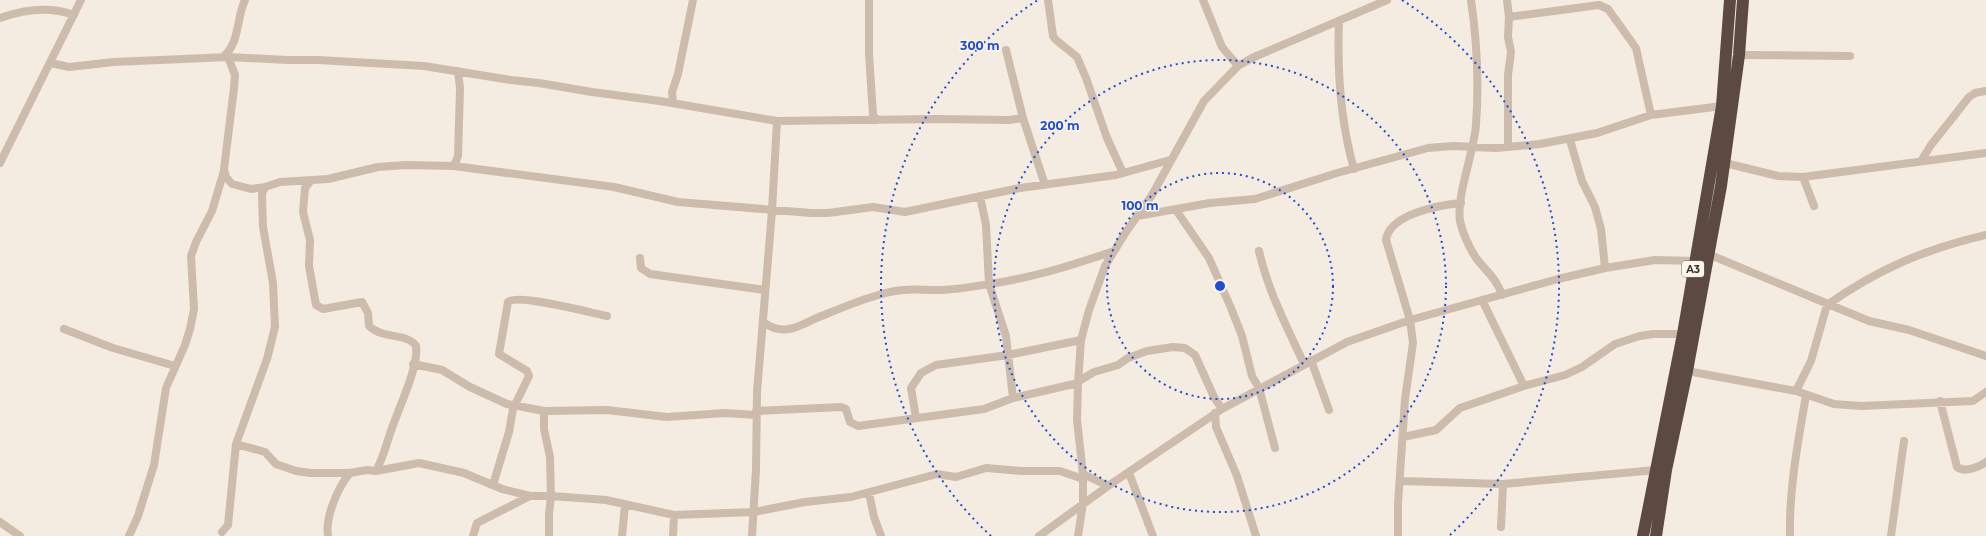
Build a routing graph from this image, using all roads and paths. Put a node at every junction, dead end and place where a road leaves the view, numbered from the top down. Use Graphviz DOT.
graph roads {
  1 [pos="81,0"];
  2 [pos="245,0"];
  3 [pos="692,0"];
  4 [pos="868,0"];
  5 [pos="1048,0"];
  6 [pos="1203,0"];
  7 [pos="1387,0"];
  8 [pos="1471,0"];
  9 [pos="1507,0"];
  10 [pos="1730,0"];
  11 [pos="1743,0"];
  12 [pos="1599,3"];
  13 [pos="74,15"];
  14 [pos="1509,17"];
  15 [pos="0,18"];
  16 [pos="1339,22"];
  17 [pos="1006,50"];
  18 [pos="1739,55"];
  19 [pos="1850,56"];
  20 [pos="226,57"];
  21 [pos="51,63"];
  22 [pos="1238,66"];
  23 [pos="458,71"];
  24 [pos="1986,92"];
  25 [pos="674,103"];
  26 [pos="1722,106"];
  27 [pos="1651,115"];
  28 [pos="872,118"];
  29 [pos="1023,118"];
  30 [pos="777,121"];
  31 [pos="1570,140"];
  32 [pos="1472,148"];
  33 [pos="1508,148"];
  34 [pos="1986,153"];
  35 [pos="458,156"];
  36 [pos="1170,160"];
  37 [pos="1921,161"];
  38 [pos="0,163"];
  39 [pos="1725,163"];
  40 [pos="454,166"];
  41 [pos="464,167"];
  42 [pos="1354,169"];
  43 [pos="224,171"];
  44 [pos="1123,173"];
  45 [pos="1804,177"];
  46 [pos="232,184"];
  47 [pos="303,184"];
  48 [pos="1045,184"];
  49 [pos="220,188"];
  50 [pos="263,191"];
  51 [pos="980,196"];
  52 [pos="1461,202"];
  53 [pos="1814,206"];
  54 [pos="1176,210"];
  55 [pos="772,211"];
  56 [pos="1137,216"];
  57 [pos="1986,235"];
  58 [pos="1114,251"];
  59 [pos="1259,251"];
  60 [pos="1708,254"];
  61 [pos="640,258"];
  62 [pos="1695,261"];
  63 [pos="1605,268"];
  64 [pos="989,284"];
  65 [pos="765,290"];
  66 [pos="1502,295"];
  67 [pos="1482,300"];
  68 [pos="1827,304"];
  69 [pos="607,316"];
  70 [pos="1410,320"];
  71 [pos="763,322"];
  72 [pos="770,328"];
  73 [pos="64,329"];
  74 [pos="762,333"];
  75 [pos="1683,334"];
  76 [pos="1081,340"];
  77 [pos="1008,355"];
  78 [pos="1986,356"];
  79 [pos="1311,360"];
  80 [pos="414,364"];
  81 [pos="1304,364"];
  82 [pos="175,366"];
  83 [pos="1079,366"];
  84 [pos="1687,371"];
  85 [pos="1094,372"];
  86 [pos="1079,382"];
  87 [pos="1524,386"];
  88 [pos="1259,388"];
  89 [pos="1796,391"];
  90 [pos="1986,392"];
  91 [pos="1806,395"];
  92 [pos="1013,398"];
  93 [pos="1940,401"];
  94 [pos="511,404"];
  95 [pos="1329,410"];
  96 [pos="544,411"];
  97 [pos="1219,411"];
  98 [pos="756,413"];
  99 [pos="916,418"];
  100 [pos="1202,422"];
  101 [pos="1216,427"];
  102 [pos="1404,437"];
  103 [pos="1904,441"];
  104 [pos="236,444"];
  105 [pos="1275,448"];
  106 [pos="385,455"];
  107 [pos="1986,462"];
  108 [pos="393,467"];
  109 [pos="376,470"];
  110 [pos="1656,470"];
  111 [pos="350,473"];
  112 [pos="1129,473"];
  113 [pos="1083,477"];
  114 [pos="1400,481"];
  115 [pos="1503,484"];
  116 [pos="493,485"];
  117 [pos="1108,486"];
  118 [pos="869,494"];
  119 [pos="530,496"];
  120 [pos="551,496"];
  121 [pos="1083,503"];
  122 [pos="625,505"];
  123 [pos="754,512"];
  124 [pos="674,515"];
  125 [pos="0,522"];
  126 [pos="1501,527"];
  127 [pos="222,532"];
  128 [pos="20,536"];
  129 [pos="129,536"];
  130 [pos="328,536"];
  131 [pos="473,536"];
  132 [pos="550,536"];
  133 [pos="622,536"];
  134 [pos="673,536"];
  135 [pos="752,536"];
  136 [pos="881,536"];
  137 [pos="1039,536"];
  138 [pos="1078,536"];
  139 [pos="1153,536"];
  140 [pos="1256,536"];
  141 [pos="1398,536"];
  142 [pos="1643,536"];
  143 [pos="1656,536"];
  144 [pos="1790,536"];
  145 [pos="1891,536"];
  1 -- 13 [label="street"];
  2 -- 20 [label="street"];
  3 -- 25 [label="street"];
  4 -- 28 [label="street"];
  5 -- 44 [label="street"];
  6 -- 22 [label="street"];
  7 -- 16 [label="street"];
  8 -- 32 [label="street"];
  9 -- 14 [label="street"];
  10 -- 26 [label="highway, A3"];
  11 -- 18 [label="highway, A3"];
  12 -- 14 [label="street"];
  12 -- 27 [label="street"];
  13 -- 15 [label="street"];
  13 -- 21 [label="street"];
  14 -- 33 [label="street"];
  16 -- 22 [label="street"];
  16 -- 42 [label="street"];
  17 -- 29 [label="street"];
  18 -- 19 [label="street"];
  18 -- 39 [label="highway, A3"];
  20 -- 21 [label="street"];
  20 -- 23 [label="street"];
  20 -- 43 [label="street"];
  21 -- 38 [label="street"];
  22 -- 36 [label="street"];
  23 -- 25 [label="street"];
  23 -- 35 [label="street"];
  24 -- 37 [label="street"];
  25 -- 30 [label="street"];
  26 -- 27 [label="street"];
  26 -- 62 [label="highway, A3"];
  27 -- 31 [label="street"];
  28 -- 29 [label="street"];
  28 -- 30 [label="street"];
  29 -- 48 [label="street"];
  30 -- 55 [label="street"];
  31 -- 33 [label="street"];
  31 -- 63 [label="street"];
  32 -- 33 [label="street"];
  32 -- 42 [label="street"];
  32 -- 52 [label="street"];
  34 -- 37 [label="street"];
  35 -- 40 [label="street"];
  35 -- 41 [label="street"];
  36 -- 44 [label="street"];
  36 -- 56 [label="street"];
  37 -- 45 [label="street"];
  39 -- 45 [label="street"];
  39 -- 60 [label="highway, A3"];
  40 -- 41 [label="street"];
  40 -- 47 [label="street"];
  41 -- 55 [label="street"];
  42 -- 54 [label="street"];
  43 -- 46 [label="street"];
  43 -- 49 [label="street"];
  44 -- 48 [label="street"];
  45 -- 53 [label="street"];
  46 -- 49 [label="street"];
  46 -- 50 [label="street"];
  47 -- 50 [label="street"];
  47 -- 80 [label="street"];
  48 -- 51 [label="street"];
  49 -- 82 [label="street"];
  50 -- 104 [label="street"];
  51 -- 55 [label="street"];
  51 -- 64 [label="street"];
  52 -- 66 [label="street"];
  52 -- 70 [label="street"];
  54 -- 56 [label="street"];
  54 -- 88 [label="street"];
  55 -- 65 [label="street"];
  56 -- 58 [label="street"];
  57 -- 68 [label="street"];
  58 -- 64 [label="street"];
  58 -- 76 [label="street"];
  59 -- 81 [label="street"];
  60 -- 68 [label="street"];
  60 -- 84 [label="highway, A3"];
  61 -- 65 [label="street"];
  62 -- 63 [label="street"];
  62 -- 75 [label="highway, A3"];
  63 -- 66 [label="street"];
  64 -- 72 [label="street"];
  64 -- 77 [label="street"];
  65 -- 71 [label="street"];
  66 -- 67 [label="street"];
  67 -- 70 [label="street"];
  67 -- 87 [label="street"];
  68 -- 78 [label="street"];
  68 -- 89 [label="street"];
  69 -- 94 [label="street"];
  70 -- 79 [label="street"];
  70 -- 102 [label="street"];
  71 -- 72 [label="street"];
  71 -- 74 [label="street"];
  72 -- 74 [label="street"];
  73 -- 82 [label="street"];
  74 -- 98 [label="street"];
  75 -- 87 [label="street"];
  75 -- 110 [label="highway, A3"];
  76 -- 77 [label="street"];
  76 -- 83 [label="street"];
  77 -- 92 [label="street"];
  77 -- 99 [label="street"];
  79 -- 81 [label="street"];
  79 -- 95 [label="street"];
  80 -- 94 [label="street"];
  80 -- 106 [label="street"];
  81 -- 88 [label="street"];
  82 -- 129 [label="street"];
  83 -- 85 [label="street"];
  83 -- 86 [label="street"];
  84 -- 89 [label="street"];
  84 -- 143 [label="highway, A3"];
  85 -- 86 [label="street"];
  85 -- 97 [label="street"];
  86 -- 92 [label="street"];
  86 -- 113 [label="street"];
  87 -- 102 [label="street"];
  88 -- 97 [label="street"];
  88 -- 105 [label="street"];
  89 -- 91 [label="street"];
  90 -- 93 [label="street"];
  91 -- 93 [label="street"];
  91 -- 144 [label="street"];
  92 -- 99 [label="street"];
  93 -- 107 [label="street"];
  94 -- 96 [label="street"];
  94 -- 116 [label="street"];
  96 -- 98 [label="street"];
  96 -- 120 [label="street"];
  97 -- 100 [label="street"];
  97 -- 101 [label="street"];
  98 -- 99 [label="street"];
  98 -- 123 [label="street"];
  100 -- 101 [label="street"];
  100 -- 112 [label="street"];
  101 -- 140 [label="street"];
  102 -- 114 [label="street"];
  103 -- 145 [label="street"];
  104 -- 111 [label="street"];
  104 -- 127 [label="street"];
  106 -- 108 [label="street"];
  106 -- 109 [label="street"];
  108 -- 109 [label="street"];
  108 -- 116 [label="street"];
  109 -- 111 [label="street"];
  110 -- 115 [label="street"];
  110 -- 142 [label="highway, A3"];
  111 -- 130 [label="street"];
  112 -- 117 [label="street"];
  112 -- 139 [label="street"];
  113 -- 117 [label="street"];
  113 -- 118 [label="street"];
  113 -- 121 [label="street"];
  114 -- 115 [label="street"];
  114 -- 141 [label="street"];
  115 -- 126 [label="street"];
  116 -- 119 [label="street"];
  117 -- 121 [label="street"];
  118 -- 123 [label="street"];
  118 -- 136 [label="street"];
  119 -- 120 [label="street"];
  119 -- 131 [label="street"];
  120 -- 122 [label="street"];
  120 -- 132 [label="street"];
  121 -- 137 [label="street"];
  121 -- 138 [label="street"];
  122 -- 124 [label="street"];
  122 -- 133 [label="street"];
  123 -- 124 [label="street"];
  123 -- 135 [label="street"];
  124 -- 134 [label="street"];
  125 -- 128 [label="street"];
}
